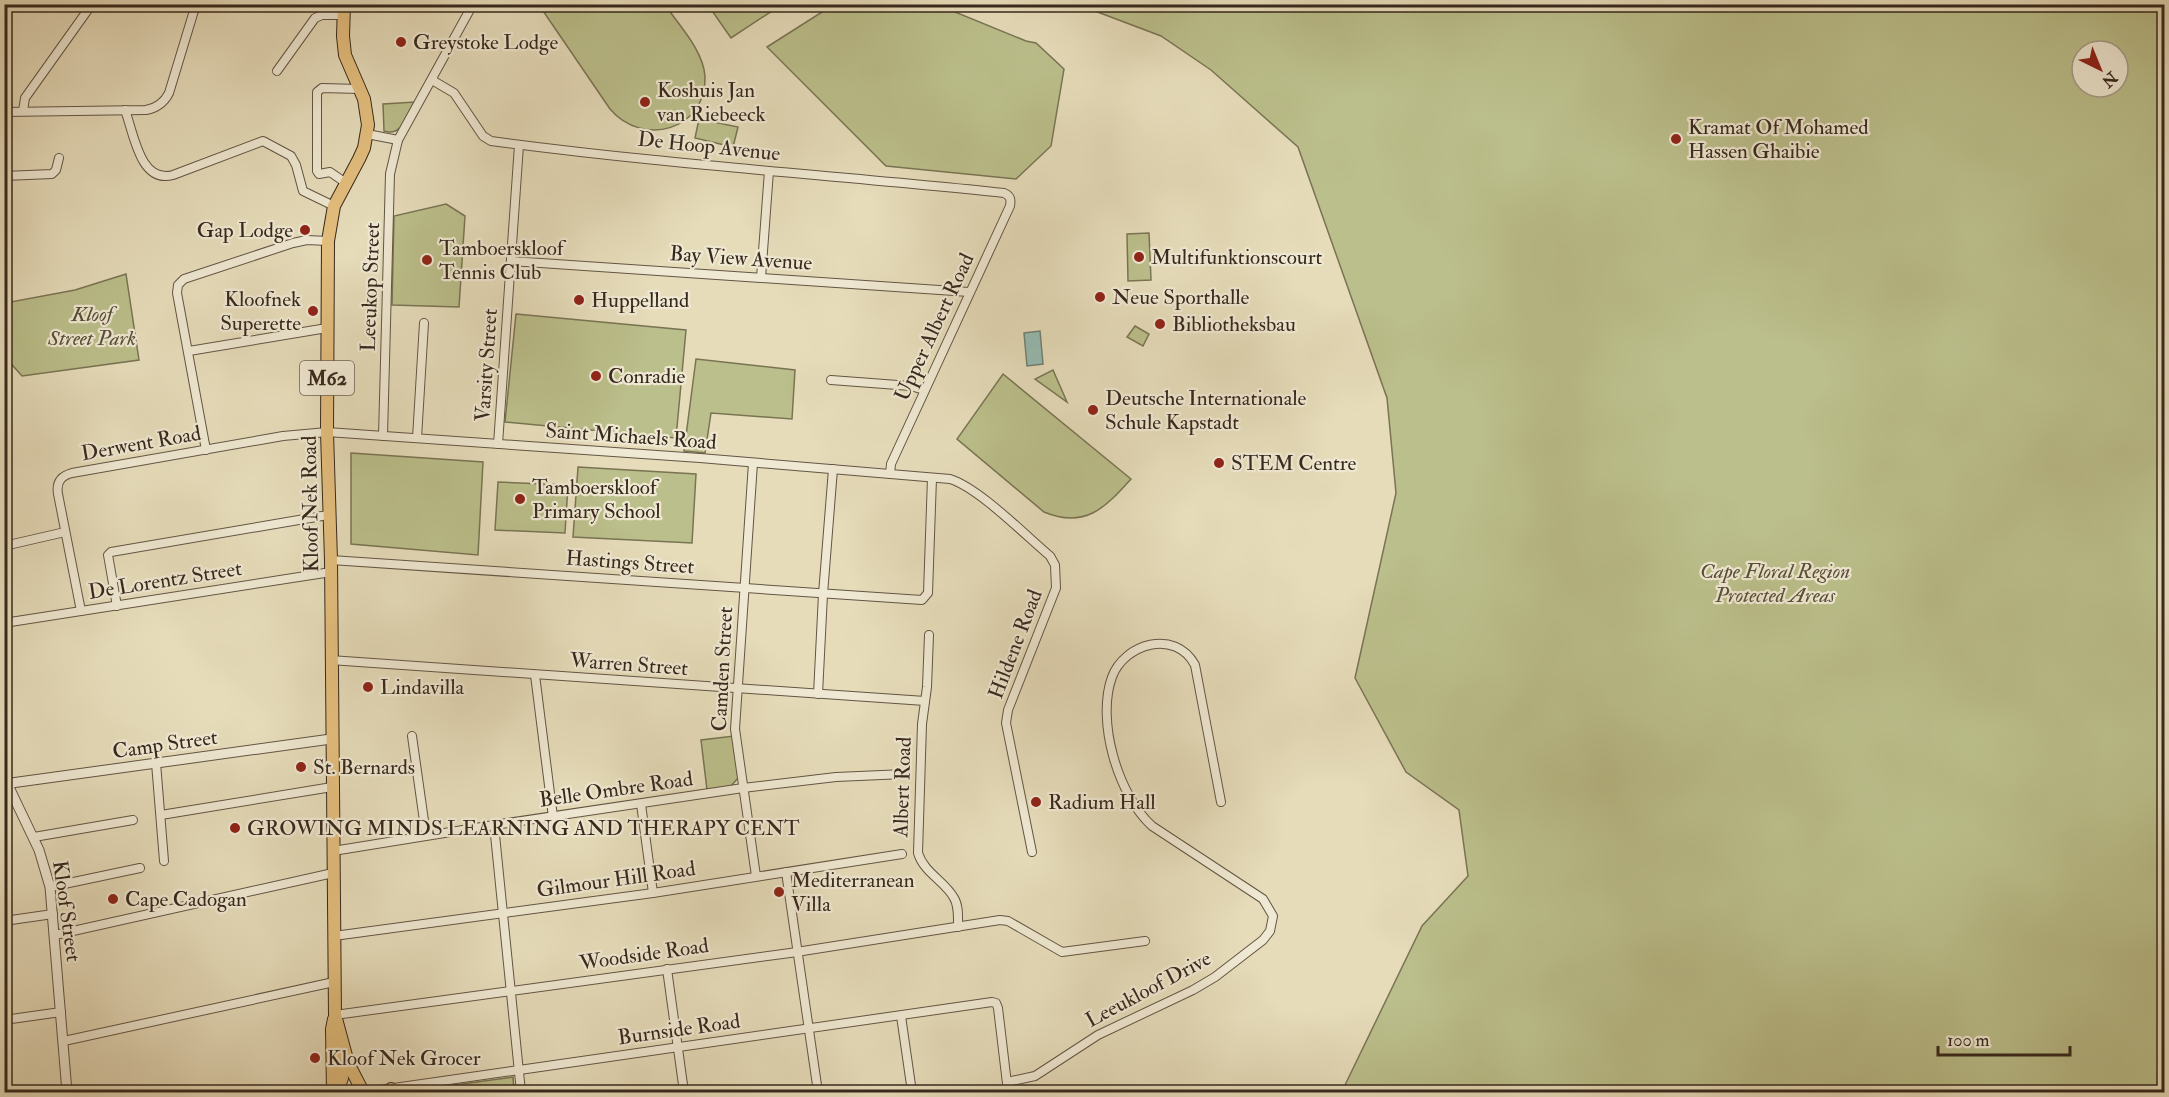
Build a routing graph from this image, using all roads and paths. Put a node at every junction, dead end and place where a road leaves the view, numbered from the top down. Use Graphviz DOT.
graph roads {
  1 [pos="92,4"];
  2 [pos="196,4"];
  3 [pos="473,4"];
  4 [pos="344,10"];
  5 [pos="277,71"];
  6 [pos="432,80"];
  7 [pos="360,89"];
  8 [pos="125,110"];
  9 [pos="23,111"];
  10 [pos="4,112"];
  11 [pos="367,134"];
  12 [pos="398,140"];
  13 [pos="519,145"];
  14 [pos="59,158"];
  15 [pos="769,171"];
  16 [pos="4,176"];
  17 [pos="346,183"];
  18 [pos="1009,196"];
  19 [pos="334,206"];
  20 [pos="327,241"];
  21 [pos="511,261"];
  22 [pos="761,278"];
  23 [pos="969,292"];
  24 [pos="424,323"];
  25 [pos="327,328"];
  26 [pos="189,351"];
  27 [pos="831,380"];
  28 [pos="924,390"];
  29 [pos="327,432"];
  30 [pos="383,436"];
  31 [pos="417,438"];
  32 [pos="498,444"];
  33 [pos="206,450"];
  34 [pos="753,463"];
  35 [pos="833,469"];
  36 [pos="890,474"];
  37 [pos="932,478"];
  38 [pos="328,515"];
  39 [pos="65,532"];
  40 [pos="4,546"];
  41 [pos="331,566"];
  42 [pos="745,588"];
  43 [pos="823,594"];
  44 [pos="117,606"];
  45 [pos="81,611"];
  46 [pos="4,623"];
  47 [pos="928,635"];
  48 [pos="330,660"];
  49 [pos="535,675"];
  50 [pos="738,689"];
  51 [pos="818,694"];
  52 [pos="925,701"];
  53 [pos="412,736"];
  54 [pos="331,739"];
  55 [pos="156,764"];
  56 [pos="905,774"];
  57 [pos="5,782"];
  58 [pos="332,787"];
  59 [pos="743,788"];
  60 [pos="1221,802"];
  61 [pos="641,804"];
  62 [pos="161,815"];
  63 [pos="553,817"];
  64 [pos="133,820"];
  65 [pos="494,825"];
  66 [pos="426,835"];
  67 [pos="34,837"];
  68 [pos="333,851"];
  69 [pos="1032,852"];
  70 [pos="902,854"];
  71 [pos="164,861"];
  72 [pos="140,868"];
  73 [pos="786,872"];
  74 [pos="333,873"];
  75 [pos="756,876"];
  76 [pos="50,887"];
  77 [pos="653,893"];
  78 [pos="502,913"];
  79 [pos="53,914"];
  80 [pos="4,921"];
  81 [pos="958,927"];
  82 [pos="56,935"];
  83 [pos="334,936"];
  84 [pos="1145,941"];
  85 [pos="798,950"];
  86 [pos="667,969"];
  87 [pos="334,982"];
  88 [pos="510,992"];
  89 [pos="61,1012"];
  90 [pos="335,1015"];
  91 [pos="901,1016"];
  92 [pos="4,1020"];
  93 [pos="809,1028"];
  94 [pos="64,1041"];
  95 [pos="343,1046"];
  96 [pos="678,1047"];
  97 [pos="518,1070"];
  98 [pos="1007,1082"];
  99 [pos="389,1091"];
  100 [pos="67,1092"];
  101 [pos="335,1092"];
  102 [pos="364,1092"];
  103 [pos="521,1092"];
  104 [pos="684,1092"];
  105 [pos="818,1092"];
  106 [pos="912,1092"];
  107 [pos="1008,1092"];
  1 -- 9 [label="street"];
  2 -- 8 [label="street"];
  3 -- 6 [label="street, Leeukop Street"];
  4 -- 5 [label="street"];
  4 -- 7 [label="main road, Kloof Nek Road / M62"];
  6 -- 12 [label="street, Leeukop Street"];
  6 -- 13 [label="street, De Hoop Avenue"];
  7 -- 11 [label="main road, Kloof Nek Road / M62"];
  7 -- 17 [label="street"];
  8 -- 9 [label="street"];
  8 -- 19 [label="street"];
  9 -- 10 [label="street"];
  11 -- 12 [label="street"];
  11 -- 17 [label="main road, Kloof Nek Road / M62"];
  12 -- 30 [label="street, Leeukop Street"];
  13 -- 15 [label="street, De Hoop Avenue"];
  13 -- 21 [label="street, Varsity Street"];
  14 -- 16 [label="street"];
  15 -- 18 [label="street, De Hoop Avenue"];
  15 -- 22 [label="street"];
  17 -- 19 [label="main road, Kloof Nek Road / M62"];
  18 -- 23 [label="street, Upper Albert Road"];
  19 -- 20 [label="main road, Kloof Nek Road / M62"];
  20 -- 25 [label="main road, Kloof Nek Road / M62"];
  20 -- 26 [label="street"];
  21 -- 22 [label="street, Bay View Avenue"];
  21 -- 32 [label="street, Varsity Street"];
  22 -- 23 [label="street, Bay View Avenue"];
  23 -- 28 [label="street, Upper Albert Road"];
  24 -- 31 [label="street"];
  25 -- 26 [label="street"];
  25 -- 29 [label="main road, Kloof Nek Road / M62"];
  26 -- 33 [label="street"];
  27 -- 28 [label="street"];
  28 -- 36 [label="street, Upper Albert Road"];
  29 -- 30 [label="street, Saint Michaels Road"];
  29 -- 33 [label="street, Derwent Road"];
  29 -- 38 [label="main road, Kloof Nek Road / M62"];
  30 -- 31 [label="street, Saint Michaels Road"];
  31 -- 32 [label="street, Saint Michaels Road"];
  32 -- 34 [label="street, Saint Michaels Road"];
  33 -- 39 [label="street, Derwent Road"];
  34 -- 35 [label="street, Saint Michaels Road"];
  34 -- 42 [label="street, Camden Street"];
  35 -- 36 [label="street, Saint Michaels Road"];
  35 -- 43 [label="street"];
  36 -- 37 [label="street, Saint Michaels Road"];
  37 -- 43 [label="street, Hastings Street"];
  37 -- 69 [label="street, Hildene Road"];
  38 -- 41 [label="main road, Kloof Nek Road / M62"];
  38 -- 44 [label="street"];
  39 -- 40 [label="street"];
  39 -- 45 [label="street, Derwent Road"];
  41 -- 42 [label="street, Hastings Street"];
  41 -- 44 [label="street, De Lorentz Street"];
  41 -- 48 [label="main road, Kloof Nek Road / M62"];
  42 -- 43 [label="street, Hastings Street"];
  42 -- 50 [label="street, Camden Street"];
  43 -- 51 [label="street"];
  44 -- 45 [label="street, De Lorentz Street"];
  45 -- 46 [label="street, De Lorentz Street"];
  47 -- 52 [label="street, Albert Road"];
  48 -- 49 [label="street, Warren Street"];
  48 -- 54 [label="main road, Kloof Nek Road / M62"];
  49 -- 50 [label="street, Warren Street"];
  49 -- 63 [label="street"];
  50 -- 51 [label="street, Warren Street"];
  50 -- 59 [label="street, Camden Street"];
  51 -- 52 [label="street, Warren Street"];
  52 -- 81 [label="street, Albert Road"];
  53 -- 66 [label="street"];
  54 -- 55 [label="street, Camp Street"];
  54 -- 58 [label="main road, Kloof Nek Road / M62"];
  55 -- 57 [label="street, Camp Street"];
  55 -- 62 [label="street"];
  56 -- 59 [label="street, Belle Ombre Road"];
  57 -- 67 [label="street, Kloof Street"];
  58 -- 62 [label="street"];
  58 -- 68 [label="main road, Kloof Nek Road / M62"];
  59 -- 61 [label="street, Belle Ombre Road"];
  59 -- 75 [label="street, Camden Street"];
  60 -- 98 [label="street, Leeukloof Drive"];
  61 -- 63 [label="street, Belle Ombre Road"];
  61 -- 77 [label="street"];
  62 -- 71 [label="street"];
  63 -- 65 [label="street, Belle Ombre Road"];
  64 -- 67 [label="street"];
  65 -- 66 [label="street, Belle Ombre Road"];
  65 -- 78 [label="street"];
  66 -- 68 [label="street, Belle Ombre Road"];
  67 -- 76 [label="street, Kloof Street"];
  68 -- 74 [label="main road, Kloof Nek Road / M62"];
  70 -- 73 [label="street, Gilmour Hill Road"];
  72 -- 76 [label="street"];
  73 -- 75 [label="street, Gilmour Hill Road"];
  73 -- 85 [label="street"];
  74 -- 82 [label="street"];
  74 -- 83 [label="main road, Kloof Nek Road / M62"];
  75 -- 77 [label="street, Gilmour Hill Road"];
  76 -- 79 [label="street, Kloof Street"];
  77 -- 78 [label="street, Gilmour Hill Road"];
  78 -- 83 [label="street, Gilmour Hill Road"];
  78 -- 88 [label="street"];
  79 -- 80 [label="street"];
  79 -- 82 [label="street, Kloof Street"];
  81 -- 84 [label="street, Woodside Road"];
  81 -- 85 [label="street, Woodside Road"];
  82 -- 89 [label="street, Kloof Street"];
  83 -- 87 [label="main road, Kloof Nek Road / M62"];
  85 -- 86 [label="street, Woodside Road"];
  85 -- 93 [label="street"];
  86 -- 88 [label="street, Woodside Road"];
  86 -- 96 [label="street"];
  87 -- 90 [label="main road, Kloof Nek Road / M62"];
  87 -- 94 [label="street"];
  88 -- 90 [label="street, Woodside Road"];
  88 -- 97 [label="street"];
  89 -- 92 [label="street"];
  89 -- 94 [label="street, Kloof Street"];
  90 -- 95 [label="main road, M62"];
  90 -- 101 [label="main road, M62"];
  91 -- 93 [label="street, Burnside Road"];
  91 -- 98 [label="street, Burnside Road"];
  91 -- 106 [label="street"];
  93 -- 96 [label="street, Burnside Road"];
  93 -- 105 [label="street"];
  94 -- 100 [label="street, Kloof Street"];
  95 -- 101 [label="main road"];
  95 -- 102 [label="main road, M62"];
  96 -- 97 [label="street, Burnside Road"];
  96 -- 104 [label="street"];
  97 -- 99 [label="street, Burnside Road"];
  97 -- 103 [label="street"];
  98 -- 107 [label="street"];
  99 -- 102 [label="street, Burnside Road"];
}
